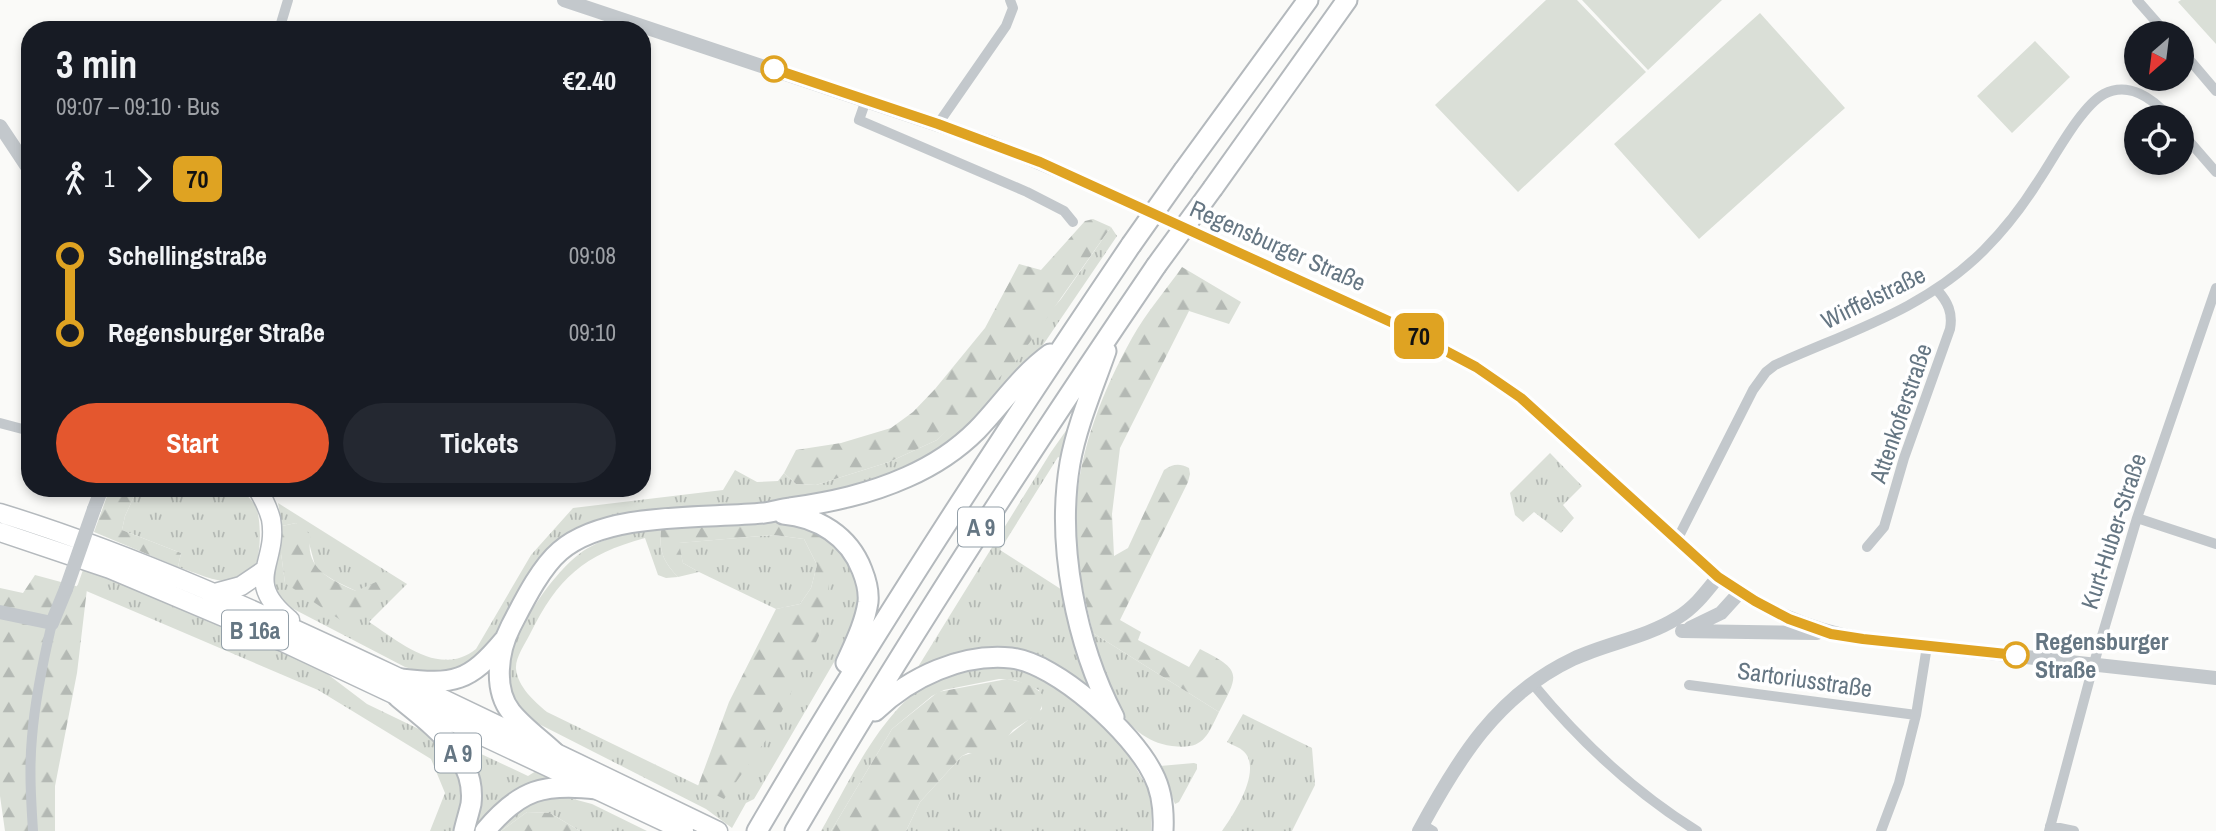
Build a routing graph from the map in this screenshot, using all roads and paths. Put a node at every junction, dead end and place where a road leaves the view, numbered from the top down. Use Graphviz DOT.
graph roads {
  1 [pos="288,0"];
  2 [pos="564,0"];
  3 [pos="1010,0"];
  4 [pos="1308,0"];
  5 [pos="1347,0"];
  6 [pos="2137,0"];
  7 [pos="282,21"];
  8 [pos="627,21"];
  9 [pos="2155,21"];
  10 [pos="651,29"];
  11 [pos="2194,65"];
  12 [pos="2216,91"];
  13 [pos="866,100"];
  14 [pos="2158,105"];
  15 [pos="938,124"];
  16 [pos="0,126"];
  17 [pos="2194,147"];
  18 [pos="21,158"];
  19 [pos="2216,172"];
  20 [pos="1073,222"];
  21 [pos="2216,288"];
  22 [pos="1937,290"];
  23 [pos="1079,321"];
  24 [pos="1114,328"];
  25 [pos="1050,354"];
  26 [pos="0,423"];
  27 [pos="21,429"];
  28 [pos="99,497"];
  29 [pos="262,497"];
  30 [pos="768,512"];
  31 [pos="0,513"];
  32 [pos="2137,518"];
  33 [pos="0,532"];
  34 [pos="1677,540"];
  35 [pos="2216,544"];
  36 [pos="1867,547"];
  37 [pos="263,572"];
  38 [pos="1718,577"];
  39 [pos="1740,592"];
  40 [pos="215,593"];
  41 [pos="0,612"];
  42 [pos="52,624"];
  43 [pos="1682,631"];
  44 [pos="1650,632"];
  45 [pos="1831,634"];
  46 [pos="316,639"];
  47 [pos="504,640"];
  48 [pos="1927,646"];
  49 [pos="2094,663"];
  50 [pos="2216,678"];
  51 [pos="839,681"];
  52 [pos="1532,683"];
  53 [pos="1689,685"];
  54 [pos="400,688"];
  55 [pos="1916,715"];
  56 [pos="1119,728"];
  57 [pos="855,731"];
  58 [pos="554,752"];
  59 [pos="597,789"];
  60 [pos="768,807"];
  61 [pos="797,826"];
  62 [pos="1425,829"];
  63 [pos="2049,829"];
  64 [pos="33,831"];
  65 [pos="464,831"];
  66 [pos="485,831"];
  67 [pos="684,831"];
  68 [pos="718,831"];
  69 [pos="750,831"];
  70 [pos="757,831"];
  71 [pos="1163,831"];
  72 [pos="1698,831"];
  73 [pos="1881,831"];
  74 [pos="2074,831"];
  1 -- 7 [label="street"];
  2 -- 8 [label="street, Regensburger Straße"];
  3 -- 15 [label="street"];
  4 -- 23 [label="highway, A 9, bridge"];
  5 -- 24 [label="highway, A 9, bridge"];
  6 -- 9 [label="street"];
  10 -- 13 [label="street, Regensburger Straße"];
  11 -- 12 [label="street"];
  13 -- 15 [label="street, Regensburger Straße"];
  13 -- 20 [label="street"];
  14 -- 22 [label="street, Wirffelstraße"];
  15 -- 34 [label="street, Regensburger Straße"];
  16 -- 18 [label="street"];
  17 -- 19 [label="street"];
  21 -- 32 [label="street, Kurt-Huber-Straße"];
  22 -- 34 [label="street, Wirffelstraße"];
  22 -- 36 [label="street, Attenkoferstraße"];
  23 -- 25 [label="highway, A 9"];
  23 -- 60 [label="highway, A 9"];
  24 -- 56 [label="highway, A 9"];
  24 -- 57 [label="highway, A 9"];
  25 -- 30 [label="highway, A 9"];
  25 -- 51 [label="highway, A 9"];
  26 -- 27 [label="street"];
  28 -- 42 [label="street, bridge"];
  29 -- 37 [label="highway"];
  30 -- 47 [label="highway, A 9"];
  30 -- 51 [label="highway, A 9"];
  31 -- 40 [label="highway, B 16a"];
  32 -- 35 [label="street"];
  32 -- 49 [label="street, Kurt-Huber-Straße"];
  33 -- 54 [label="highway, B 16a"];
  34 -- 38 [label="street, Regensburger Straße"];
  37 -- 40 [label="highway"];
  37 -- 46 [label="highway"];
  38 -- 39 [label="street, Regensburger Straße"];
  38 -- 44 [label="street"];
  39 -- 43 [label="street"];
  39 -- 45 [label="street, Regensburger Straße"];
  40 -- 46 [label="highway, B 16a"];
  41 -- 42 [label="street"];
  42 -- 64 [label="street"];
  43 -- 44 [label="street"];
  43 -- 45 [label="street"];
  44 -- 52 [label="street"];
  45 -- 48 [label="street, Regensburger Straße"];
  46 -- 54 [label="highway, B 16a"];
  47 -- 54 [label="highway, A 9"];
  47 -- 58 [label="highway, A 9"];
  48 -- 49 [label="street, Regensburger Straße"];
  48 -- 55 [label="street"];
  49 -- 50 [label="street, Regensburger Straße"];
  49 -- 63 [label="street, Kurt-Huber-Straße"];
  51 -- 60 [label="highway, A 9"];
  52 -- 62 [label="street"];
  52 -- 72 [label="street"];
  53 -- 55 [label="street, Sartoriusstraße"];
  54 -- 58 [label="highway, B 16a"];
  54 -- 59 [label="highway, B 16a"];
  54 -- 65 [label="highway, A 9"];
  55 -- 73 [label="street"];
  56 -- 57 [label="highway, A 9"];
  56 -- 71 [label="highway, A 9"];
  57 -- 61 [label="highway, A 9"];
  58 -- 68 [label="highway, B 16a"];
  59 -- 66 [label="highway"];
  59 -- 67 [label="highway, B 16a"];
  60 -- 69 [label="highway, A 9"];
  60 -- 70 [label="highway, A 9"];
  63 -- 74 [label="street"];
}
